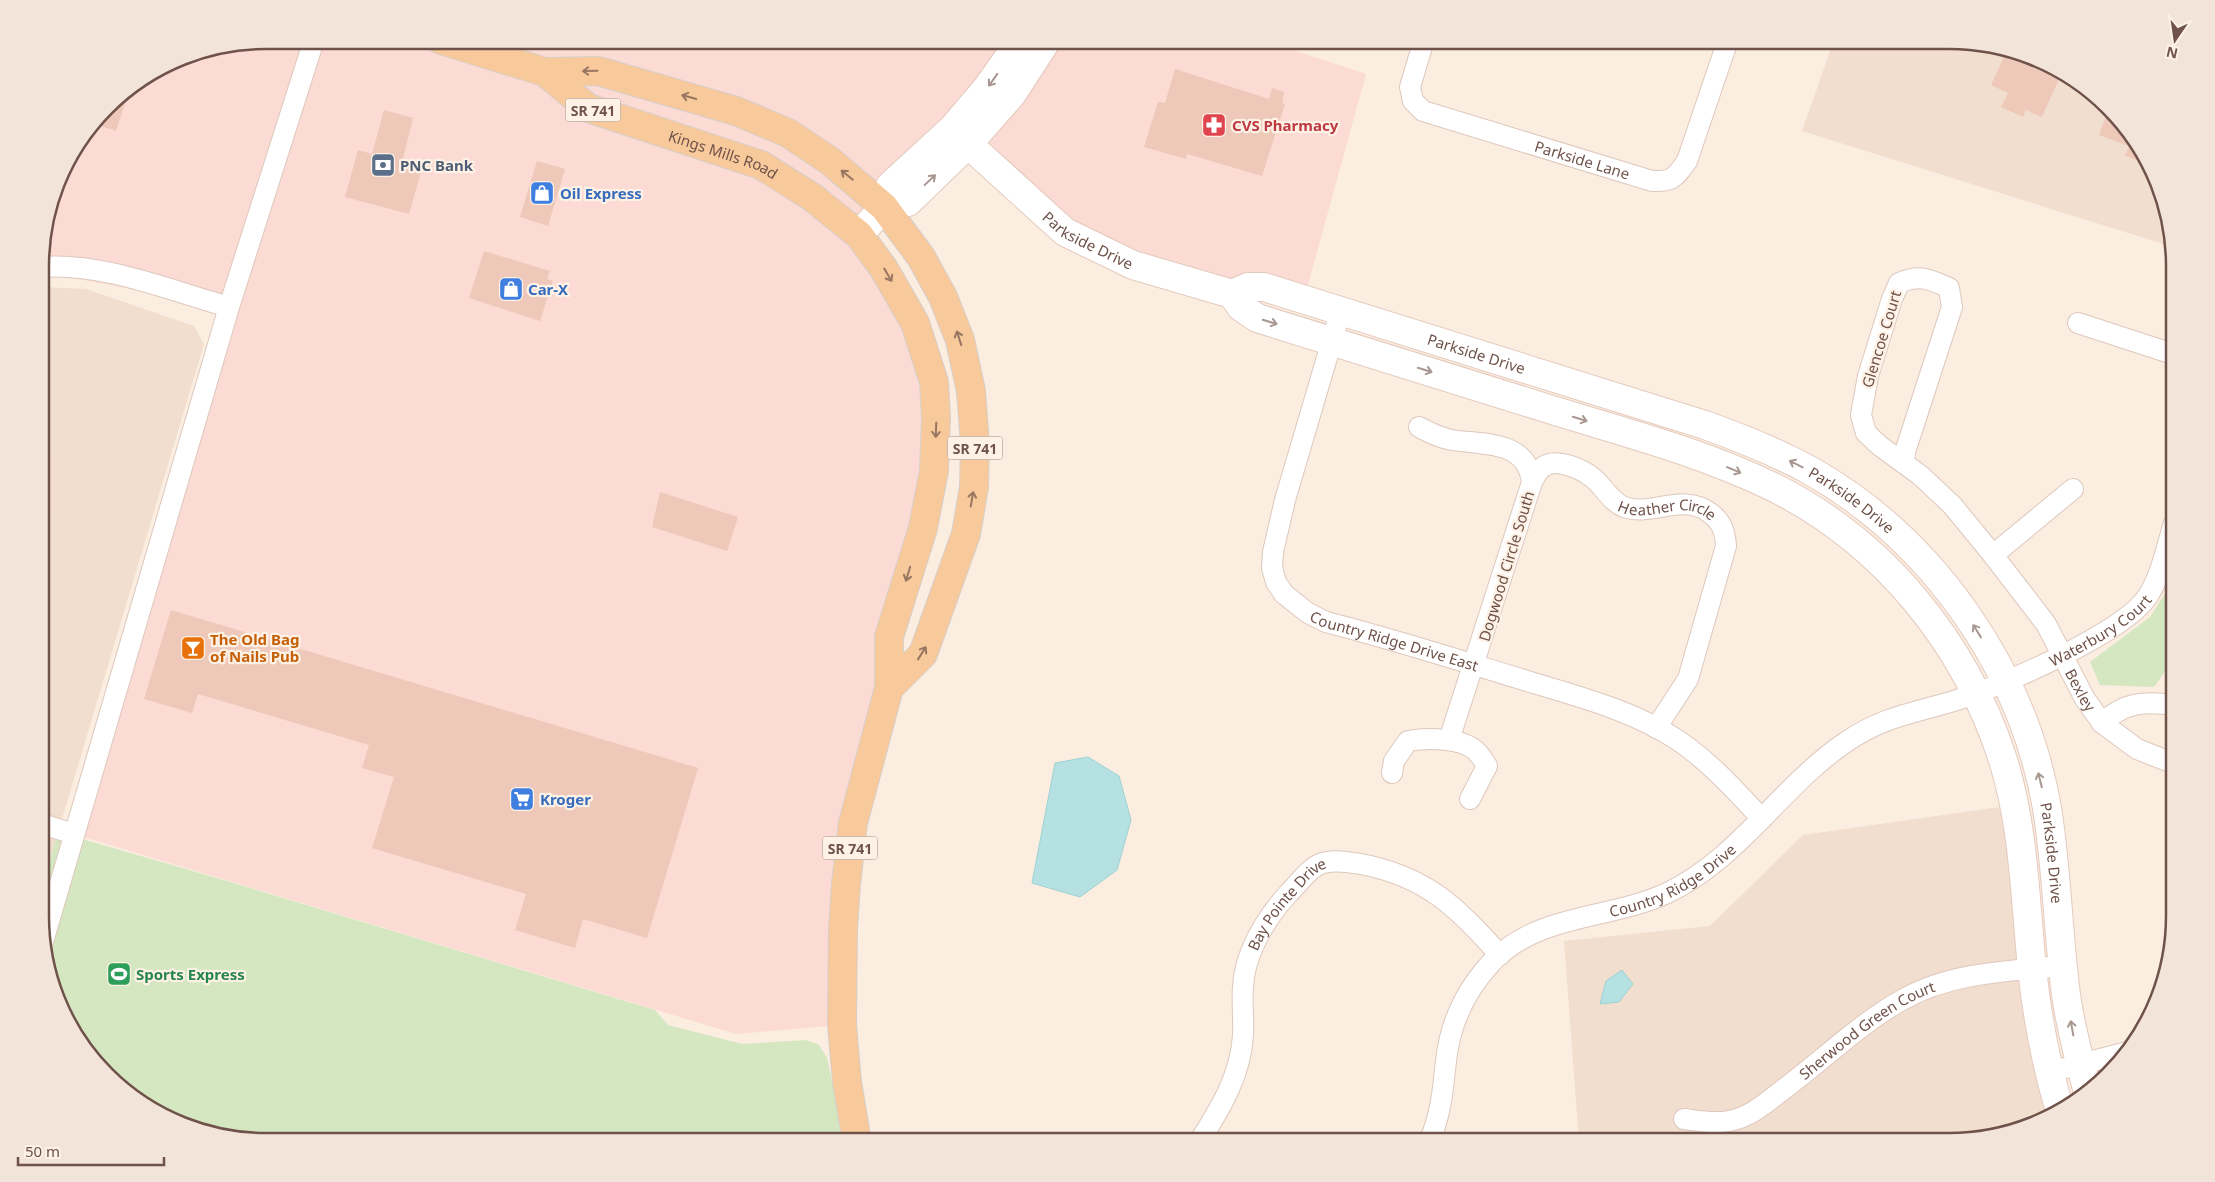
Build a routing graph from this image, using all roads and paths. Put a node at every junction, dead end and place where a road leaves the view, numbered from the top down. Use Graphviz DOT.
graph roads {
  1 [pos="311,49"];
  2 [pos="470,49"];
  3 [pos="1015,49"];
  4 [pos="1041,49"];
  5 [pos="1421,49"];
  6 [pos="1725,49"];
  7 [pos="545,72"];
  8 [pos="968,144"];
  9 [pos="887,204"];
  10 [pos="859,235"];
  11 [pos="49,266"];
  12 [pos="1232,294"];
  13 [pos="229,307"];
  14 [pos="1341,310"];
  15 [pos="2078,323"];
  16 [pos="1331,341"];
  17 [pos="2166,352"];
  18 [pos="1419,427"];
  19 [pos="1904,463"];
  20 [pos="1532,482"];
  21 [pos="2073,489"];
  22 [pos="2166,546"];
  23 [pos="1994,555"];
  24 [pos="2062,654"];
  25 [pos="1475,665"];
  26 [pos="2005,681"];
  27 [pos="889,688"];
  28 [pos="1976,693"];
  29 [pos="2166,704"];
  30 [pos="2102,723"];
  31 [pos="1656,728"];
  32 [pos="1450,740"];
  33 [pos="2166,760"];
  34 [pos="1392,773"];
  35 [pos="1470,799"];
  36 [pos="1762,819"];
  37 [pos="49,826"];
  38 [pos="74,834"];
  39 [pos="49,921"];
  40 [pos="1500,955"];
  41 [pos="2064,966"];
  42 [pos="2032,969"];
  43 [pos="2115,1055"];
  44 [pos="2080,1064"];
  45 [pos="2048,1072"];
  46 [pos="2086,1084"];
  47 [pos="2058,1104"];
  48 [pos="1684,1119"];
  49 [pos="856,1133"];
  50 [pos="1205,1133"];
  51 [pos="1433,1133"];
  1 -- 13 [label="street"];
  2 -- 7 [label="main road, Kings Mills Road / SR 741"];
  3 -- 9 [label="street, one-way"];
  4 -- 8 [label="street"];
  5 -- 6 [label="street, Parkside Lane"];
  9 -- 7 [label="main road, Kings Mills Road / SR 741, one-way"];
  7 -- 10 [label="main road, Kings Mills Road / SR 741"];
  9 -- 8 [label="street, one-way"];
  8 -- 12 [label="street, Parkside Drive"];
  9 -- 10 [label="street"];
  27 -- 9 [label="main road, SR 741, one-way"];
  10 -- 27 [label="main road, SR 741, one-way"];
  11 -- 13 [label="street"];
  12 -- 14 [label="street, Parkside Drive"];
  12 -- 16 [label="street, Parkside Drive, one-way"];
  13 -- 38 [label="street"];
  14 -- 16 [label="street, Country Ridge Drive East"];
  26 -- 14 [label="street, Parkside Drive, one-way"];
  15 -- 17 [label="street"];
  16 -- 25 [label="street, Country Ridge Drive East"];
  16 -- 28 [label="street, Parkside Drive, one-way"];
  18 -- 20 [label="street, Dogwood Circle South"];
  19 -- 19 [label="street, Glencoe Court"];
  19 -- 23 [label="street, Glencoe Court"];
  20 -- 25 [label="street, Dogwood Circle South"];
  20 -- 31 [label="street, Heather Circle"];
  21 -- 23 [label="street"];
  22 -- 24 [label="street, Waterbury Court"];
  23 -- 24 [label="street, Glencoe Court"];
  24 -- 26 [label="street, Waterbury Court"];
  24 -- 30 [label="street, Bexley"];
  25 -- 31 [label="street, Country Ridge Drive East"];
  25 -- 32 [label="street, Dogwood Circle South"];
  26 -- 28 [label="street, Country Ridge Drive"];
  41 -- 26 [label="street, Parkside Drive, one-way"];
  27 -- 49 [label="main road, SR 741"];
  28 -- 36 [label="street, Country Ridge Drive"];
  28 -- 42 [label="street, Parkside Drive"];
  29 -- 30 [label="street, Bexley"];
  30 -- 33 [label="street, Bexley"];
  31 -- 36 [label="street, Country Ridge Drive East"];
  32 -- 34 [label="street"];
  32 -- 35 [label="street"];
  36 -- 40 [label="street, Country Ridge Drive"];
  37 -- 38 [label="street"];
  38 -- 39 [label="street"];
  40 -- 50 [label="street, Bay Pointe Drive"];
  40 -- 51 [label="street, Country Ridge Drive"];
  41 -- 42 [label="street, Sherwood Green Court"];
  44 -- 41 [label="street, Parkside Drive, one-way"];
  42 -- 45 [label="street, Parkside Drive"];
  42 -- 48 [label="street, Sherwood Green Court"];
  43 -- 44 [label="street"];
  44 -- 45 [label="street"];
  44 -- 46 [label="street, Parkside Drive"];
  45 -- 47 [label="street, Parkside Drive"];
}
